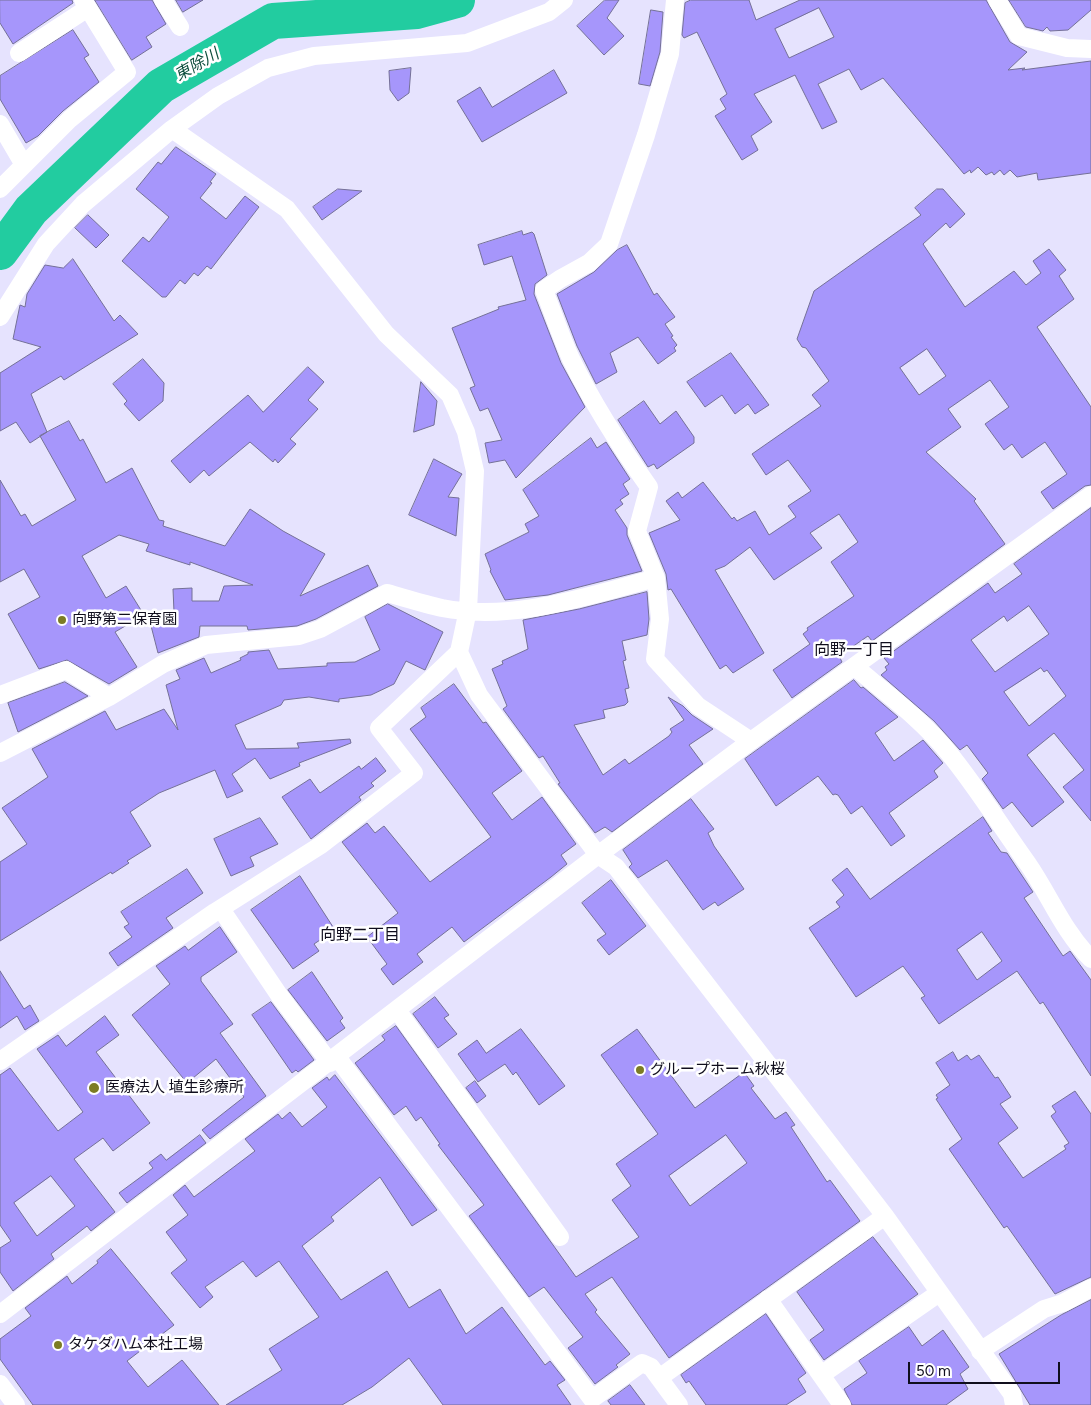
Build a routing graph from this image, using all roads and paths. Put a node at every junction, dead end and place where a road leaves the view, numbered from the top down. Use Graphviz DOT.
graph roads {
  1 [pos="163,0"];
  2 [pos="564,0"];
  3 [pos="675,0"];
  4 [pos="997,0"];
  5 [pos="85,4"];
  6 [pos="180,27"];
  7 [pos="1091,49"];
  8 [pos="20,53"];
  9 [pos="0,124"];
  10 [pos="172,129"];
  11 [pos="24,166"];
  12 [pos="0,189"];
  13 [pos="0,317"];
  14 [pos="1091,495"];
  15 [pos="656,578"];
  16 [pos="468,610"];
  17 [pos="459,652"];
  18 [pos="856,667"];
  19 [pos="0,695"];
  20 [pos="109,697"];
  21 [pos="751,741"];
  22 [pos="0,752"];
  23 [pos="598,855"];
  24 [pos="221,909"];
  25 [pos="1091,959"];
  26 [pos="398,1010"];
  27 [pos="333,1060"];
  28 [pos="0,1061"];
  29 [pos="884,1216"];
  30 [pos="560,1237"];
  31 [pos="1091,1288"];
  32 [pos="939,1294"];
  33 [pos="768,1300"];
  34 [pos="0,1314"];
  35 [pos="980,1351"];
  36 [pos="821,1375"];
  37 [pos="659,1378"];
  38 [pos="0,1384"];
  39 [pos="16,1405"];
  40 [pos="679,1405"];
  41 [pos="842,1405"];
  42 [pos="1014,1405"];
  1 -- 6 [label="street"];
  2 -- 10 [label="street"];
  3 -- 15 [label="street"];
  4 -- 7 [label="street"];
  5 -- 8 [label="street"];
  5 -- 11 [label="street"];
  9 -- 11 [label="street"];
  10 -- 13 [label="street"];
  10 -- 16 [label="street"];
  11 -- 12 [label="street"];
  14 -- 18 [label="street"];
  15 -- 16 [label="street"];
  15 -- 21 [label="street"];
  16 -- 17 [label="street"];
  16 -- 20 [label="street"];
  17 -- 23 [label="street"];
  17 -- 24 [label="street"];
  18 -- 21 [label="street"];
  18 -- 25 [label="street"];
  19 -- 20 [label="street"];
  20 -- 22 [label="street"];
  21 -- 23 [label="street"];
  23 -- 26 [label="street"];
  23 -- 29 [label="street"];
  24 -- 27 [label="street"];
  24 -- 28 [label="street"];
  26 -- 27 [label="street"];
  26 -- 30 [label="street"];
  27 -- 34 [label="street"];
  27 -- 37 [label="street"];
  29 -- 32 [label="street"];
  29 -- 33 [label="street"];
  31 -- 35 [label="street"];
  32 -- 35 [label="street"];
  32 -- 36 [label="street"];
  33 -- 36 [label="street"];
  33 -- 37 [label="street"];
  35 -- 42 [label="street"];
  36 -- 41 [label="street"];
  37 -- 40 [label="street"];
  38 -- 39 [label="street"];
}
